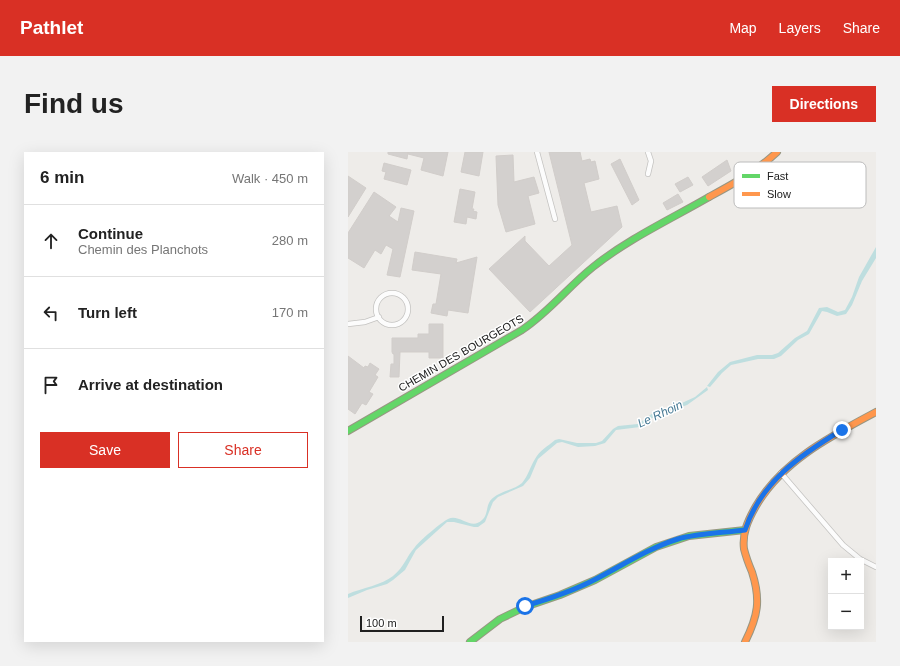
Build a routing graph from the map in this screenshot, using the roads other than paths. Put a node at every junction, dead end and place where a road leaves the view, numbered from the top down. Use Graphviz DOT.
graph roads {
  1 [pos="537,152"];
  2 [pos="648,152"];
  3 [pos="777,152"];
  4 [pos="766,162"];
  5 [pos="648,174"];
  6 [pos="734,183"];
  7 [pos="554,219"];
  8 [pos="379,317"];
  9 [pos="348,324"];
  10 [pos="876,412"];
  11 [pos="348,430"];
  12 [pos="782,473"];
  13 [pos="745,530"];
  14 [pos="876,567"];
  15 [pos="470,642"];
  16 [pos="745,642"];
  1 -- 7 [label="street"];
  2 -- 5 [label="street"];
  3 -- 4 [label="street, CHEMIN DES BOURGEOTS"];
  6 -- 11 [label="street, CHEMIN DES BOURGEOTS"];
  8 -- 8 [label="street"];
  8 -- 9 [label="street"];
  10 -- 12 [label="street"];
  12 -- 13 [label="street"];
  12 -- 14 [label="street"];
  13 -- 15 [label="street"];
  13 -- 16 [label="street"];
}
